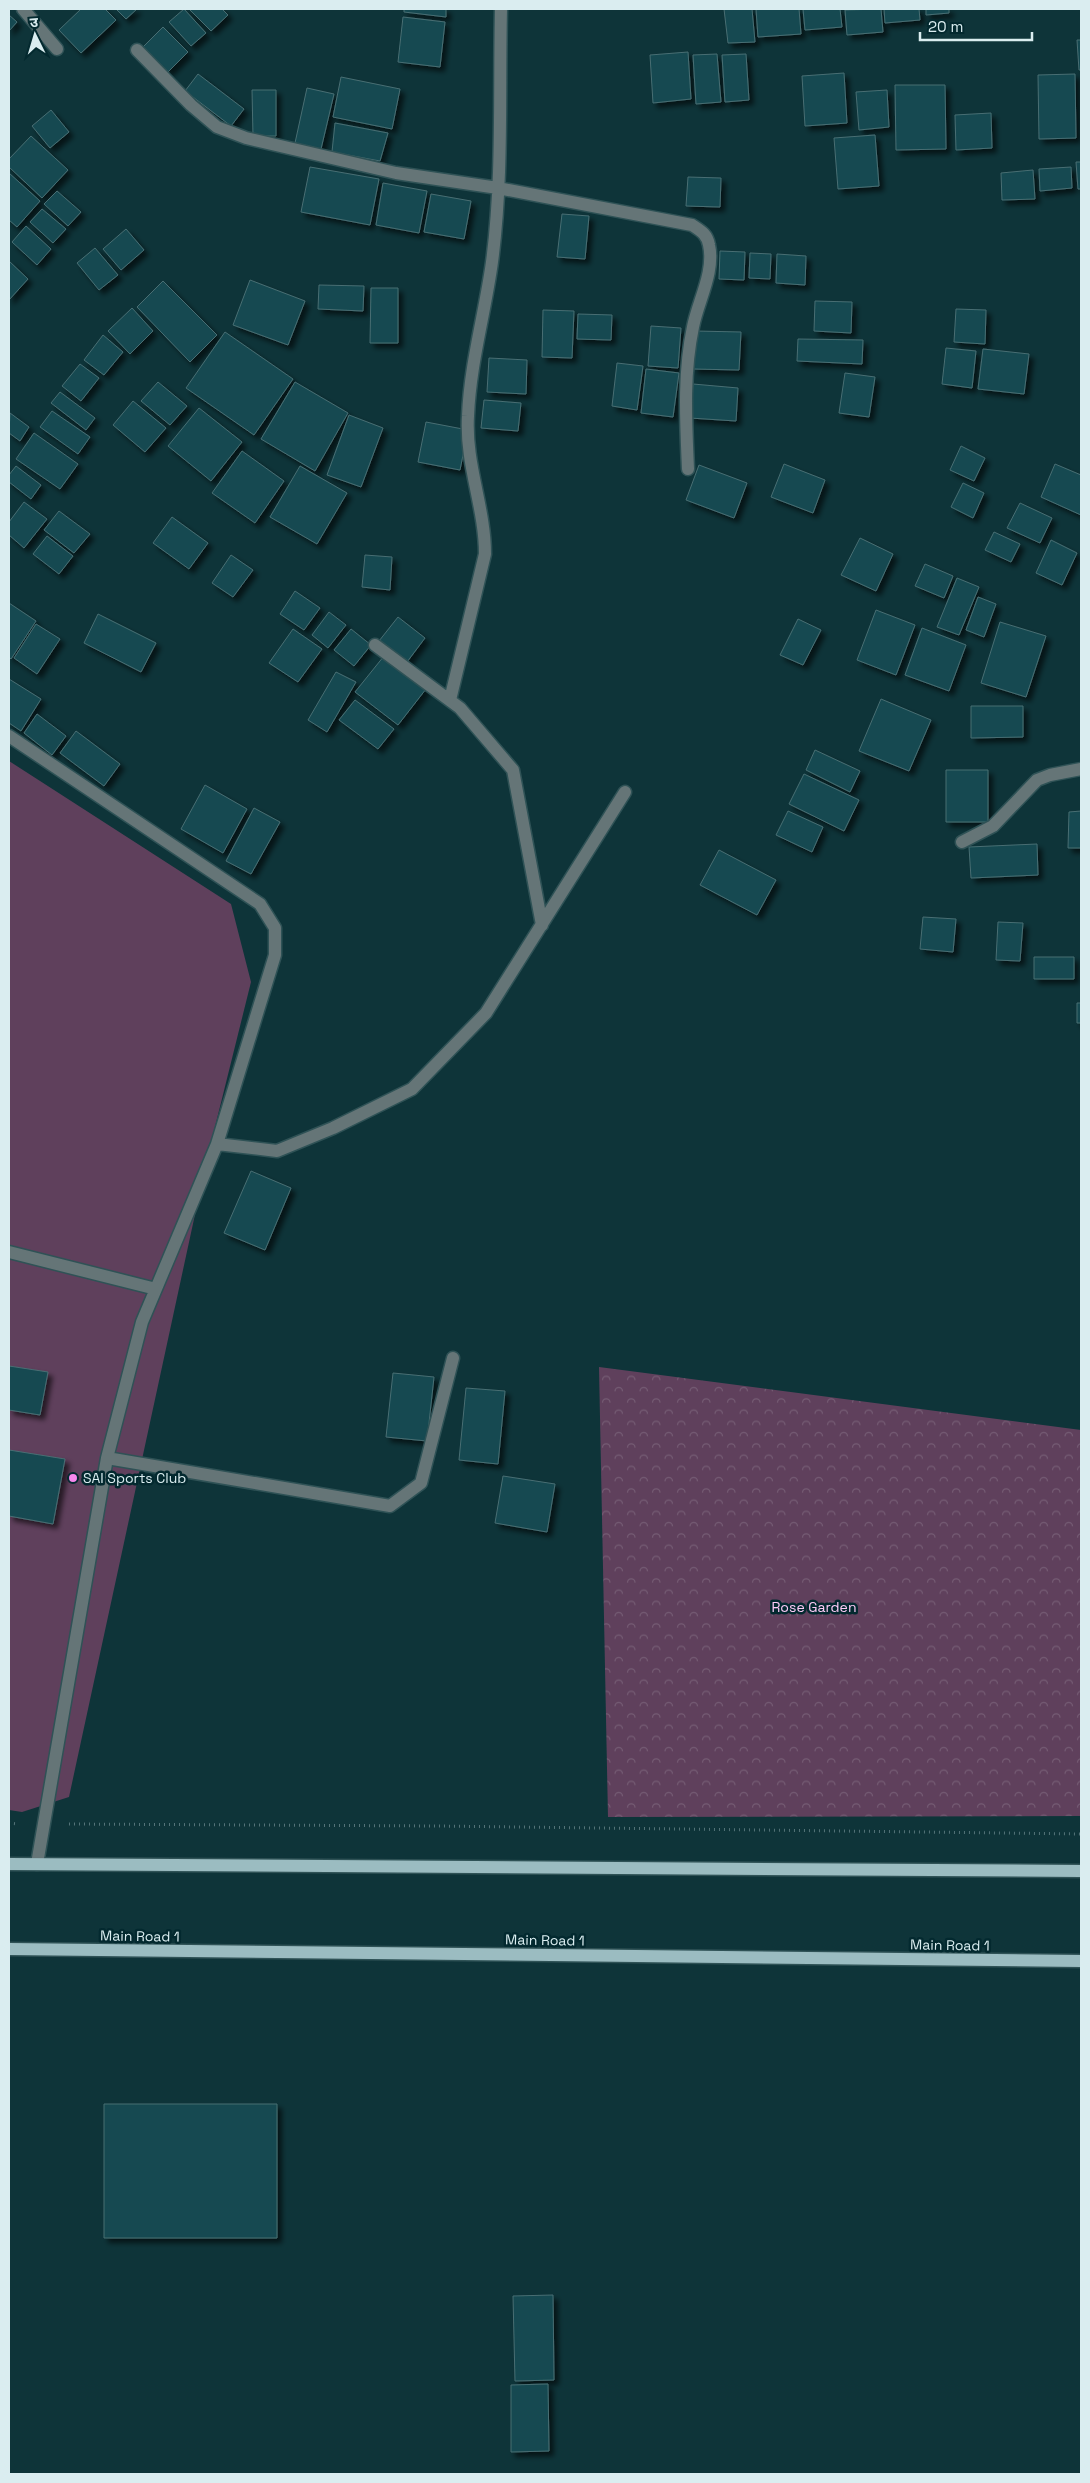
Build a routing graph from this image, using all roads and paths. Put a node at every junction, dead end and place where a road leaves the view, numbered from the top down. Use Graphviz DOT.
graph roads {
  1 [pos="23,9"];
  2 [pos="501,9"];
  3 [pos="57,49"];
  4 [pos="138,50"];
  5 [pos="498,188"];
  6 [pos="688,469"];
  7 [pos="375,645"];
  8 [pos="450,700"];
  9 [pos="9,736"];
  10 [pos="1081,769"];
  11 [pos="625,792"];
  12 [pos="962,842"];
  13 [pos="542,925"];
  14 [pos="218,1144"];
  15 [pos="9,1252"];
  16 [pos="156,1289"];
  17 [pos="453,1358"];
  18 [pos="107,1458"];
  19 [pos="9,1823"];
  20 [pos="44,1824"];
  21 [pos="1081,1834"];
  22 [pos="9,1864"];
  23 [pos="37,1864"];
  24 [pos="1081,1871"];
  25 [pos="9,1949"];
  26 [pos="1081,1961"];
  1 -- 3 [label="street"];
  2 -- 5 [label="street"];
  4 -- 5 [label="street"];
  5 -- 6 [label="street"];
  5 -- 8 [label="street"];
  7 -- 8 [label="street"];
  8 -- 13 [label="street"];
  9 -- 14 [label="street"];
  10 -- 12 [label="street"];
  11 -- 13 [label="street"];
  13 -- 14 [label="street"];
  14 -- 16 [label="street"];
  15 -- 16 [label="street"];
  16 -- 18 [label="street"];
  17 -- 18 [label="street"];
  18 -- 20 [label="street"];
  19 -- 20 [label="path"];
  20 -- 21 [label="path"];
  20 -- 23 [label="street"];
  22 -- 23 [label="main road"];
  23 -- 24 [label="main road"];
  25 -- 26 [label="main road, Main Road 1"];
}
